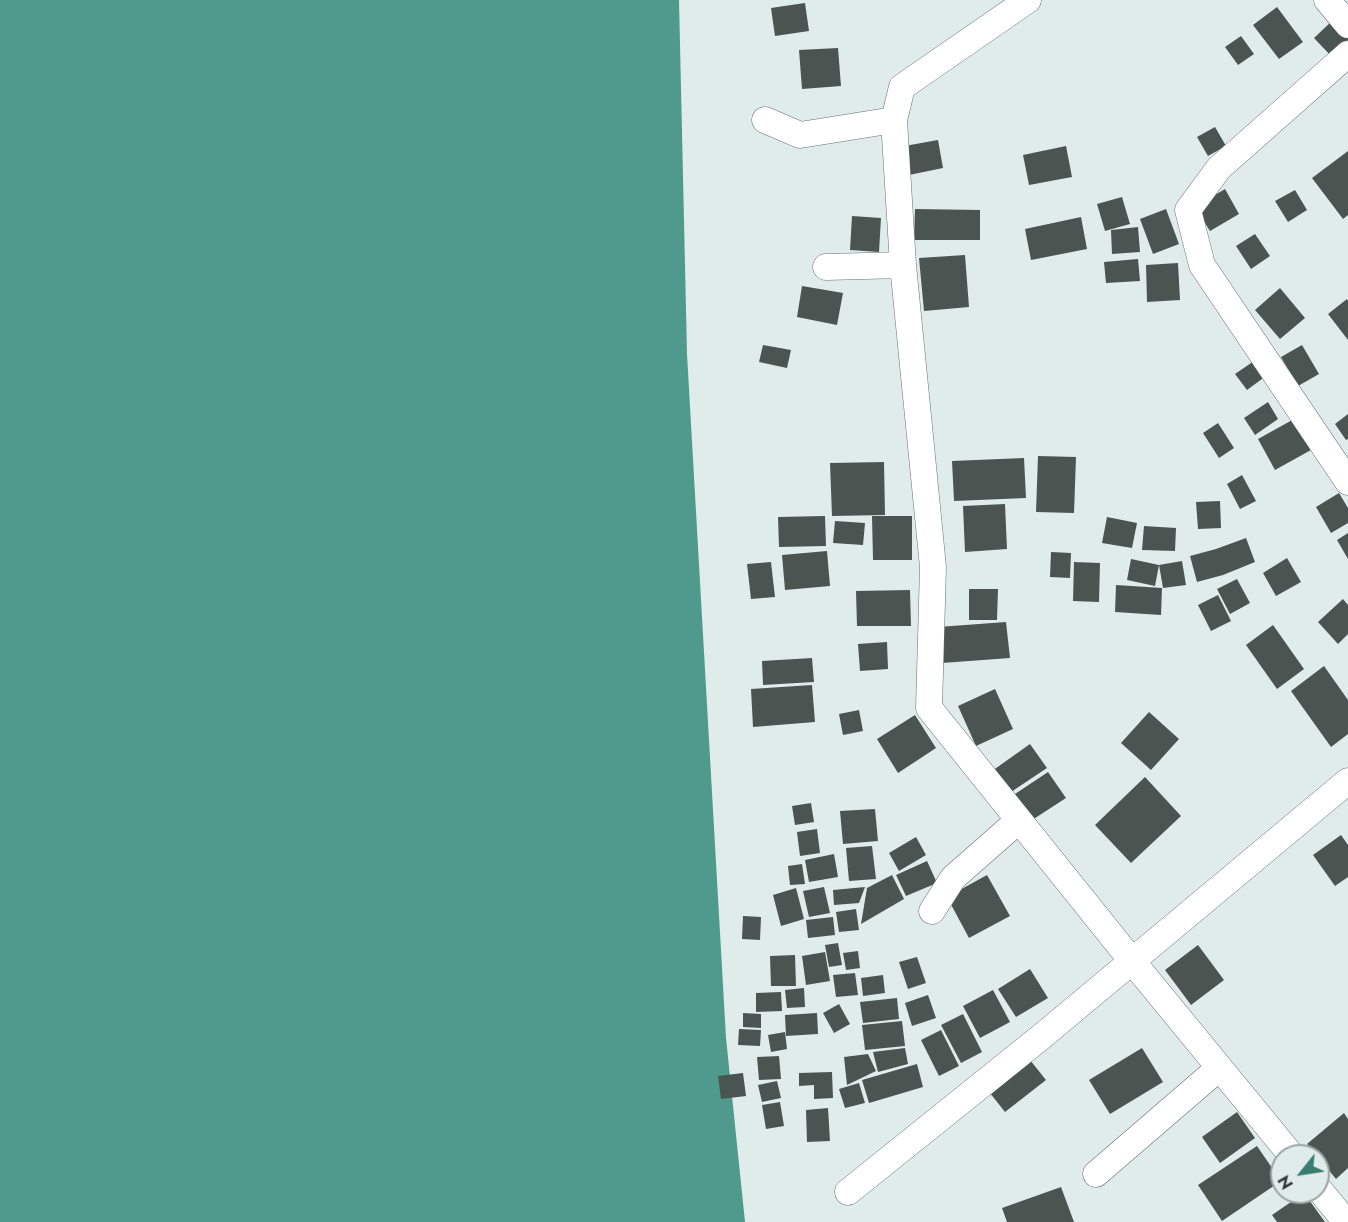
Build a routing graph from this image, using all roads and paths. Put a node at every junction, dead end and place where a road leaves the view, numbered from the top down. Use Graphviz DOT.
graph roads {
  1 [pos="1028,0"];
  2 [pos="1327,0"];
  3 [pos="1348,25"];
  4 [pos="1348,54"];
  5 [pos="765,120"];
  6 [pos="894,120"];
  7 [pos="903,265"];
  8 [pos="826,267"];
  9 [pos="1348,482"];
  10 [pos="1348,781"];
  11 [pos="1019,820"];
  12 [pos="932,911"];
  13 [pos="1132,962"];
  14 [pos="1219,1068"];
  15 [pos="1282,1144"];
  16 [pos="1096,1174"];
  17 [pos="848,1192"];
  18 [pos="1330,1203"];
  19 [pos="1346,1222"];
  1 -- 6 [label="street"];
  2 -- 3 [label="street"];
  4 -- 9 [label="street"];
  5 -- 6 [label="street"];
  6 -- 7 [label="street"];
  7 -- 8 [label="street"];
  7 -- 11 [label="street"];
  10 -- 13 [label="street"];
  11 -- 12 [label="street"];
  11 -- 13 [label="street"];
  13 -- 14 [label="street"];
  13 -- 17 [label="street"];
  14 -- 15 [label="street"];
  14 -- 16 [label="street"];
  18 -- 19 [label="street"];
}
